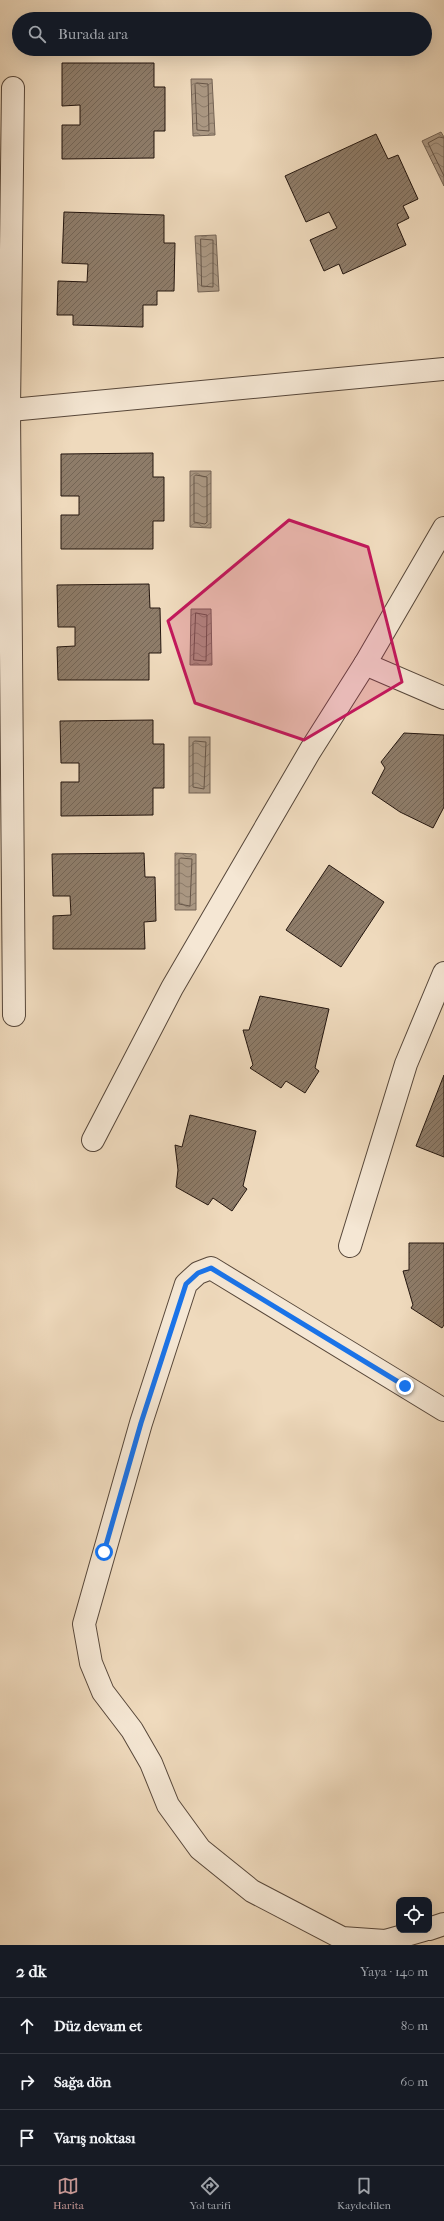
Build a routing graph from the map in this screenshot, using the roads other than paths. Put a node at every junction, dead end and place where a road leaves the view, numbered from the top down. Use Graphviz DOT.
graph roads {
  1 [pos="13,88"];
  2 [pos="444,369"];
  3 [pos="4,411"];
  4 [pos="444,528"];
  5 [pos="365,664"];
  6 [pos="444,698"];
  7 [pos="444,973"];
  8 [pos="14,1015"];
  9 [pos="93,1140"];
  10 [pos="350,1246"];
  11 [pos="444,1410"];
  12 [pos="444,1924"];
  13 [pos="432,1928"];
  14 [pos="413,1933"];
  1 -- 3 [label="street"];
  2 -- 3 [label="street"];
  3 -- 8 [label="street"];
  4 -- 5 [label="street"];
  5 -- 6 [label="street"];
  5 -- 9 [label="street"];
  7 -- 10 [label="street"];
  11 -- 14 [label="street"];
  12 -- 13 [label="street"];
}
